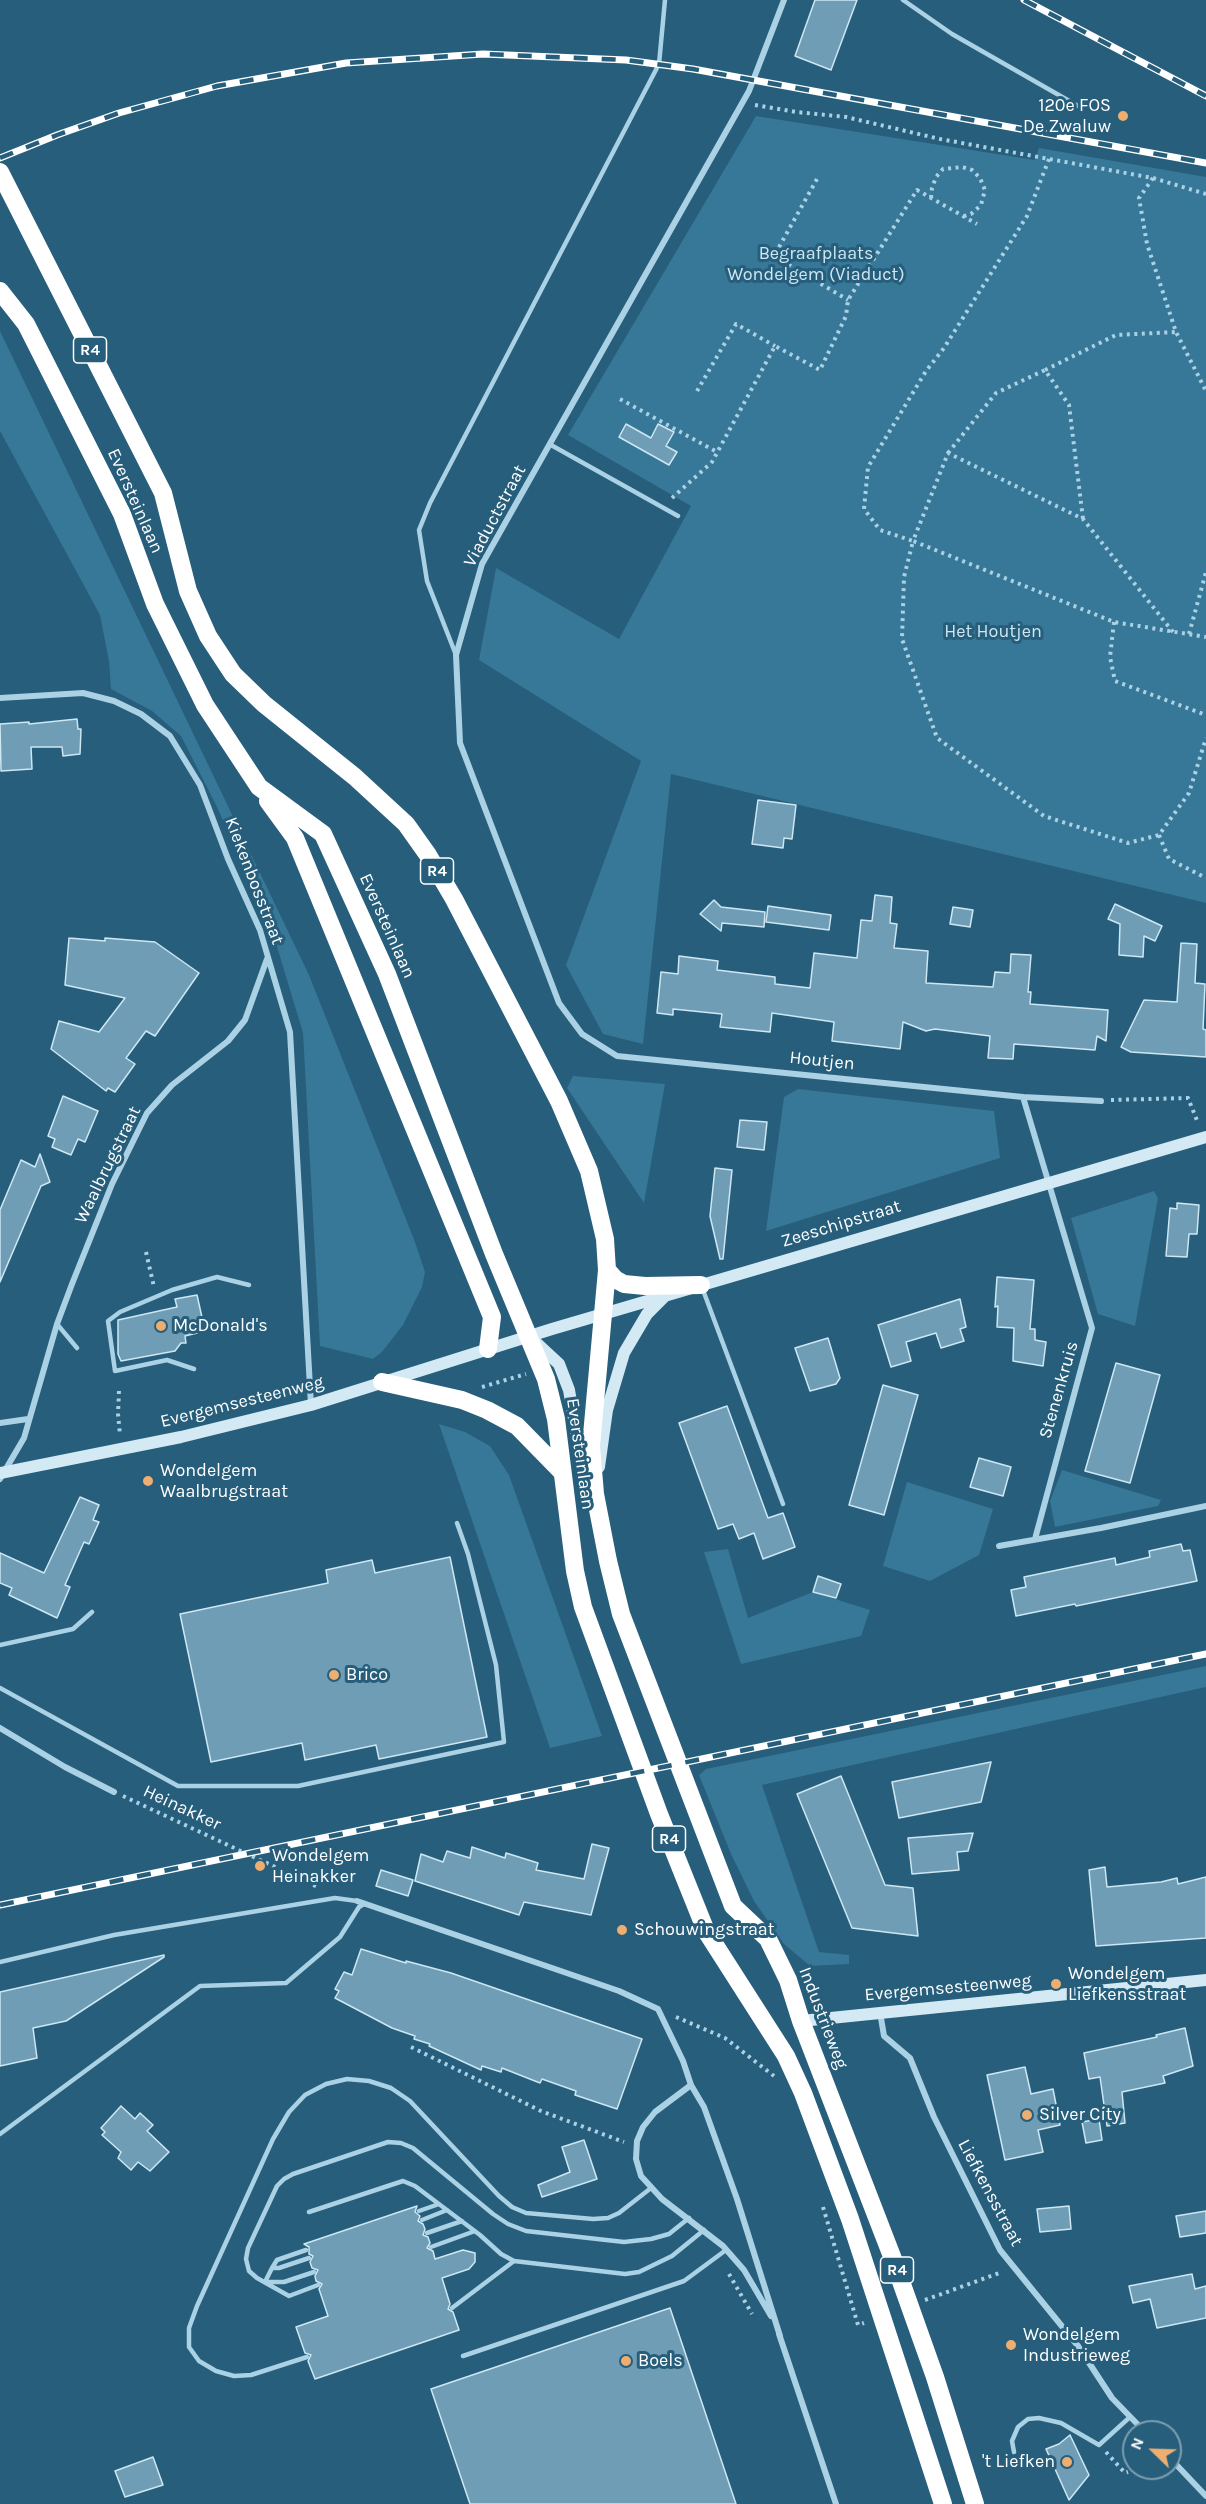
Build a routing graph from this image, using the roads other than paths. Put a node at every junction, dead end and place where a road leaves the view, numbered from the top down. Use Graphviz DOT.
graph roads {
  1 [pos="665,0"];
  2 [pos="784,0"];
  3 [pos="903,0"];
  4 [pos="1078,106"];
  5 [pos="0,172"];
  6 [pos="0,291"];
  7 [pos="551,445"];
  8 [pos="678,516"];
  9 [pos="456,655"];
  10 [pos="0,698"];
  11 [pos="259,787"];
  12 [pos="268,958"];
  13 [pos="617,1056"];
  14 [pos="1023,1097"];
  15 [pos="1101,1101"];
  16 [pos="1205,1137"];
  17 [pos="1049,1181"];
  18 [pos="607,1270"];
  19 [pos="249,1285"];
  20 [pos="701,1285"];
  21 [pos="668,1294"];
  22 [pos="603,1314"];
  23 [pos="57,1324"];
  24 [pos="529,1336"];
  25 [pos="77,1348"];
  26 [pos="488,1349"];
  27 [pos="194,1370"];
  28 [pos="382,1382"];
  29 [pos="310,1405"];
  30 [pos="28,1419"];
  31 [pos="0,1423"];
  32 [pos="562,1473"];
  33 [pos="2,1474"];
  34 [pos="595,1494"];
  35 [pos="783,1504"];
  36 [pos="1206,1506"];
  37 [pos="457,1523"];
  38 [pos="1035,1539"];
  39 [pos="999,1546"];
  40 [pos="92,1612"];
  41 [pos="0,1645"];
  42 [pos="0,1688"];
  43 [pos="0,1728"];
  44 [pos="114,1792"];
  45 [pos="361,1903"];
  46 [pos="0,1962"];
  47 [pos="1206,1980"];
  48 [pos="880,2011"];
  49 [pos="801,2021"];
  50 [pos="691,2085"];
  51 [pos="0,2134"];
  52 [pos="651,2188"];
  53 [pos="439,2204"];
  54 [pos="447,2210"];
  55 [pos="419,2211"];
  56 [pos="309,2212"];
  57 [pos="689,2218"];
  58 [pos="422,2220"];
  59 [pos="462,2221"];
  60 [pos="704,2230"];
  61 [pos="475,2231"];
  62 [pos="426,2233"];
  63 [pos="431,2247"];
  64 [pos="306,2250"];
  65 [pos="726,2250"];
  66 [pos="309,2258"];
  67 [pos="514,2261"];
  68 [pos="272,2268"];
  69 [pos="314,2272"];
  70 [pos="265,2282"];
  71 [pos="318,2285"];
  72 [pos="452,2308"];
  73 [pos="780,2336"];
  74 [pos="463,2356"];
  75 [pos="307,2357"];
  76 [pos="1131,2417"];
  77 [pos="1134,2420"];
  78 [pos="1014,2452"];
  79 [pos="1182,2471"];
  80 [pos="1206,2496"];
  81 [pos="836,2504"];
  82 [pos="944,2504"];
  83 [pos="975,2504"];
  1 -- 9 [label="lane"];
  2 -- 7 [label="street, Viaductstraat"];
  3 -- 4 [label="lane"];
  5 -- 18 [label="highway, Eversteinlaan / R4"];
  6 -- 11 [label="highway, Eversteinlaan / R4"];
  7 -- 8 [label="lane"];
  7 -- 9 [label="street, Viaductstraat"];
  9 -- 13 [label="street, Viaductstraat"];
  10 -- 12 [label="street, Kiekenbosstraat"];
  11 -- 24 [label="highway, Eversteinlaan / R4"];
  11 -- 26 [label="highway"];
  12 -- 23 [label="street, Waalbrugstraat"];
  12 -- 29 [label="street, Kiekenbosstraat"];
  13 -- 14 [label="street, Houtjen"];
  14 -- 15 [label="street, Houtjen"];
  14 -- 17 [label="street"];
  16 -- 17 [label="main road, Zeeschipstraat"];
  17 -- 20 [label="main road, Zeeschipstraat"];
  17 -- 38 [label="street, Stenenkruis"];
  18 -- 20 [label="highway"];
  18 -- 22 [label="highway, R4"];
  19 -- 27 [label="lane"];
  20 -- 21 [label="main road, Zeeschipstraat"];
  20 -- 35 [label="lane"];
  21 -- 22 [label="main road, Zeeschipstraat"];
  21 -- 34 [label="main road"];
  22 -- 24 [label="main road, Zeeschipstraat"];
  22 -- 34 [label="highway, R4"];
  23 -- 25 [label="lane"];
  23 -- 30 [label="street, Waalbrugstraat"];
  24 -- 26 [label="main road, Zeeschipstraat"];
  24 -- 32 [label="highway, Eversteinlaan / R4"];
  24 -- 34 [label="main road"];
  26 -- 28 [label="main road, Evergemsesteenweg"];
  28 -- 29 [label="main road, Evergemsesteenweg"];
  28 -- 32 [label="highway"];
  29 -- 33 [label="main road, Evergemsesteenweg"];
  30 -- 31 [label="street"];
  30 -- 33 [label="street, Waalbrugstraat"];
  32 -- 82 [label="highway, Eversteinlaan / R4"];
  34 -- 49 [label="highway, Industrieweg / R4"];
  36 -- 38 [label="street"];
  37 -- 42 [label="lane"];
  38 -- 39 [label="street"];
  40 -- 41 [label="lane"];
  43 -- 44 [label="street, Heinakker"];
  45 -- 46 [label="lane"];
  45 -- 50 [label="street"];
  45 -- 51 [label="lane"];
  47 -- 48 [label="main road, Evergemsesteenweg"];
  48 -- 49 [label="main road, Evergemsesteenweg"];
  48 -- 76 [label="street, Liefkensstraat"];
  49 -- 83 [label="highway, Industrieweg / R4"];
  50 -- 52 [label="street"];
  50 -- 73 [label="street"];
  52 -- 57 [label="street"];
  52 -- 75 [label="lane"];
  53 -- 54 [label="lane"];
  53 -- 55 [label="lane"];
  53 -- 56 [label="lane"];
  54 -- 58 [label="lane"];
  54 -- 59 [label="lane"];
  57 -- 60 [label="street"];
  57 -- 70 [label="lane"];
  59 -- 61 [label="lane"];
  59 -- 62 [label="lane"];
  60 -- 65 [label="street"];
  60 -- 67 [label="lane"];
  61 -- 63 [label="lane"];
  61 -- 67 [label="lane"];
  64 -- 68 [label="lane"];
  65 -- 73 [label="street"];
  65 -- 74 [label="lane"];
  66 -- 68 [label="lane"];
  67 -- 72 [label="lane"];
  68 -- 70 [label="lane"];
  69 -- 70 [label="lane"];
  70 -- 71 [label="lane"];
  73 -- 81 [label="street"];
  76 -- 77 [label="street, Liefkensstraat"];
  76 -- 78 [label="lane"];
  79 -- 80 [label="street"];
}
